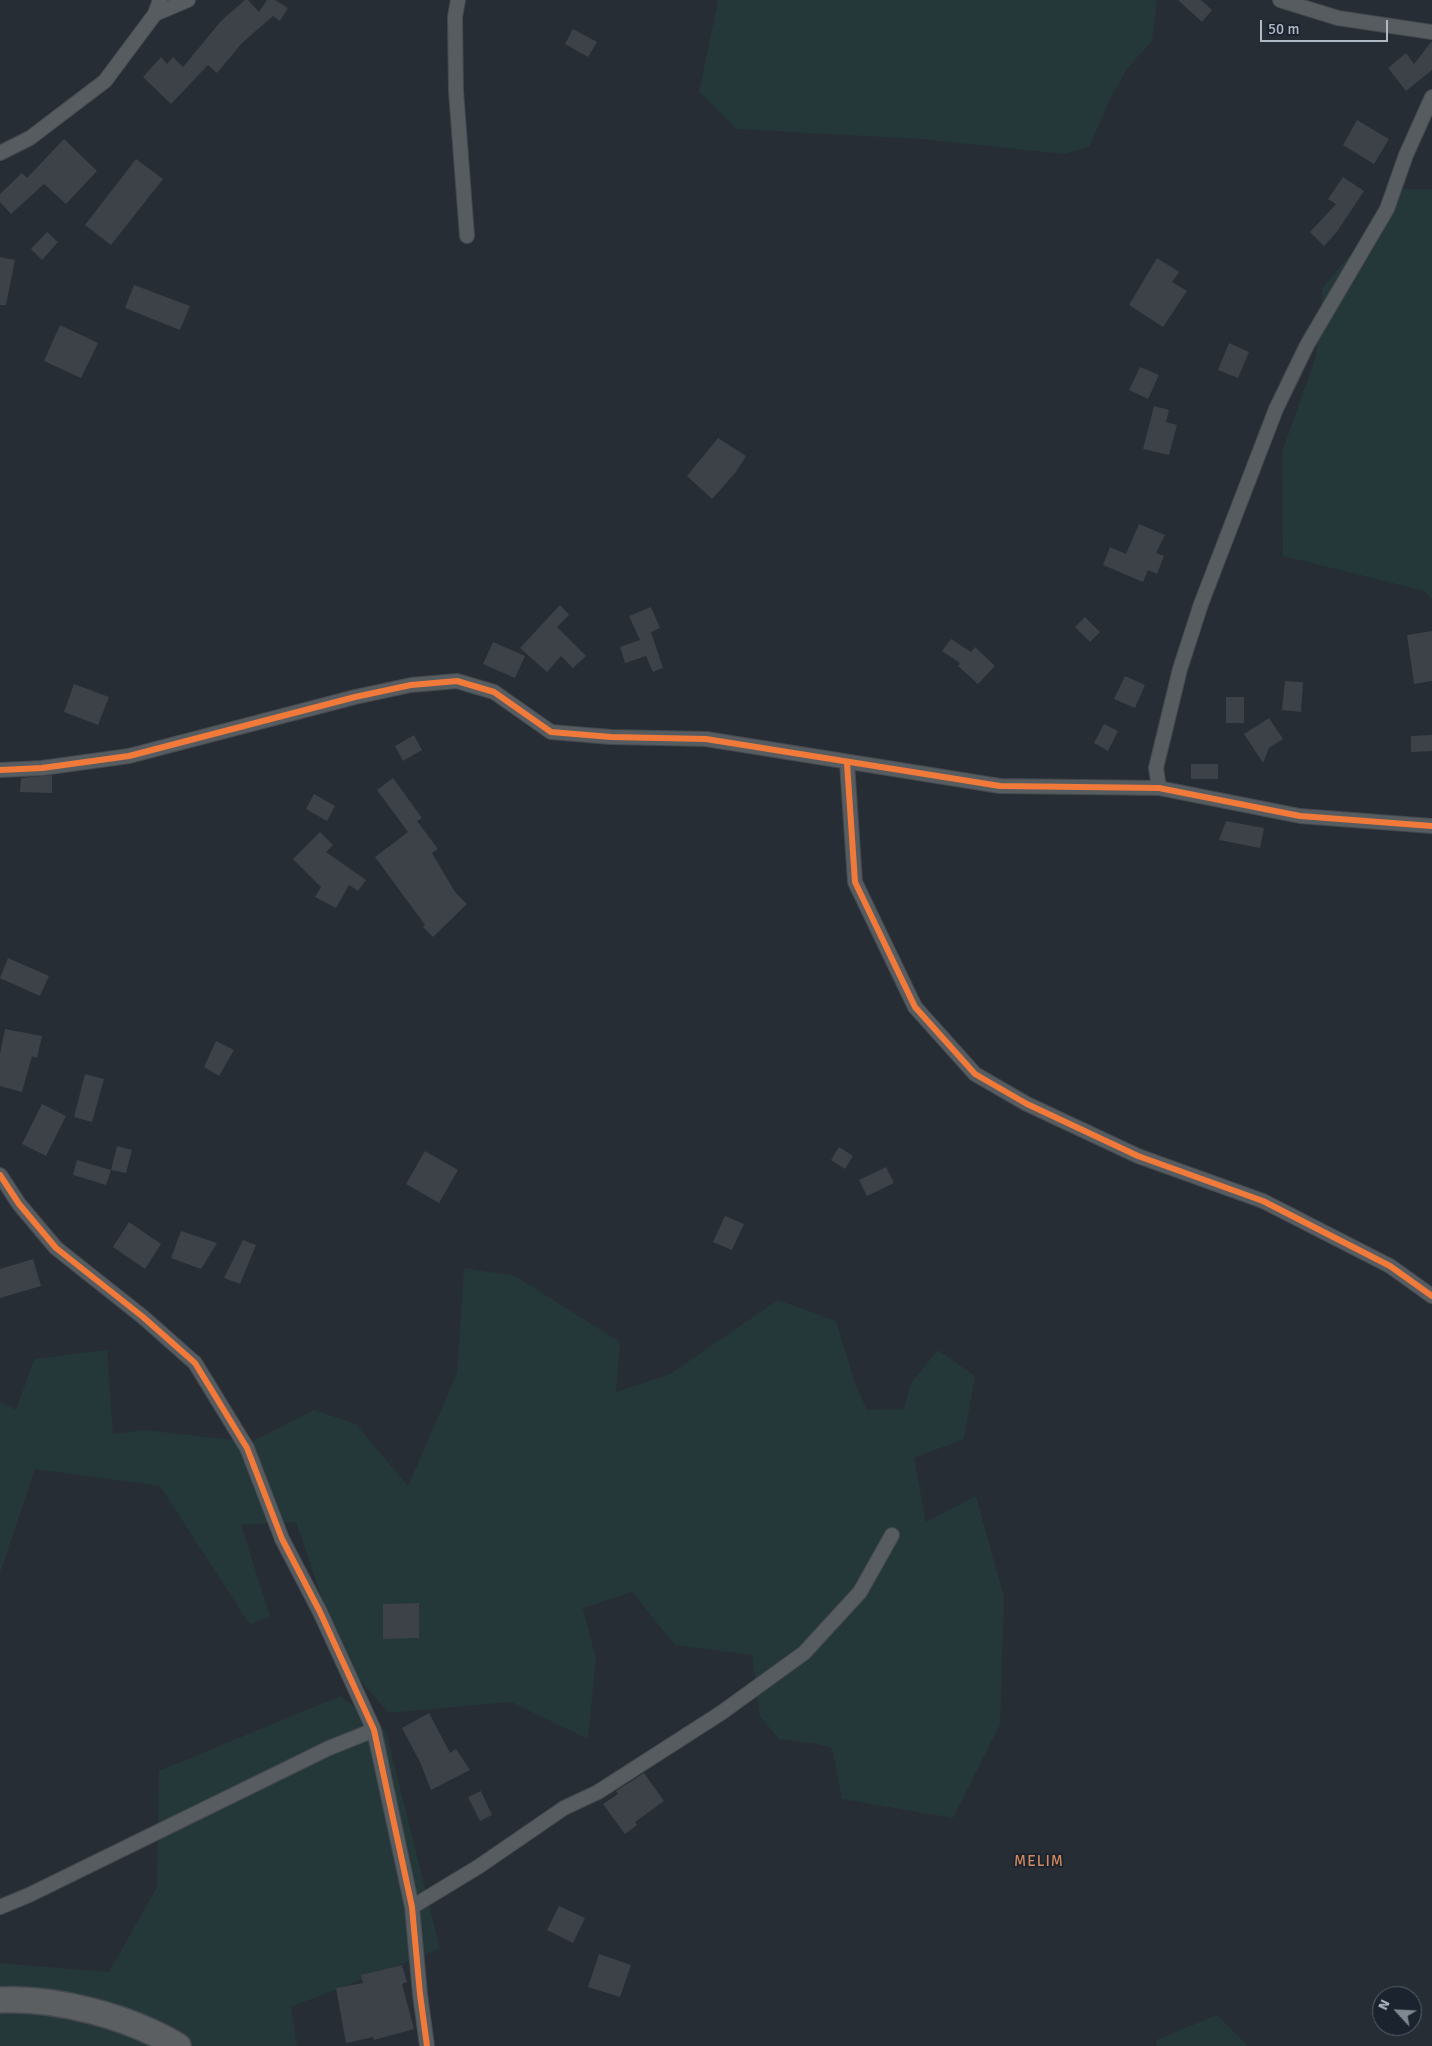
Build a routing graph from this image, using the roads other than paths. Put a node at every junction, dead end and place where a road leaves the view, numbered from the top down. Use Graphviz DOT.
graph roads {
  1 [pos="160,0"];
  2 [pos="188,0"];
  3 [pos="458,0"];
  4 [pos="1280,0"];
  5 [pos="155,14"];
  6 [pos="1432,32"];
  7 [pos="1432,97"];
  8 [pos="0,153"];
  9 [pos="467,236"];
  10 [pos="847,763"];
  11 [pos="0,770"];
  12 [pos="1159,788"];
  13 [pos="1432,826"];
  14 [pos="0,1175"];
  15 [pos="1432,1296"];
  16 [pos="892,1535"];
  17 [pos="374,1730"];
  18 [pos="0,1907"];
  19 [pos="412,1907"];
  20 [pos="0,2000"];
  21 [pos="178,2046"];
  22 [pos="427,2046"];
  1 -- 5 [label="street"];
  2 -- 5 [label="street"];
  3 -- 9 [label="street"];
  4 -- 6 [label="street"];
  5 -- 8 [label="street"];
  7 -- 12 [label="street"];
  10 -- 11 [label="street"];
  10 -- 12 [label="street"];
  10 -- 15 [label="street"];
  12 -- 13 [label="street"];
  14 -- 17 [label="street"];
  16 -- 19 [label="street"];
  17 -- 18 [label="street"];
  17 -- 19 [label="street"];
  19 -- 22 [label="street"];
  20 -- 21 [label="highway"];
}
